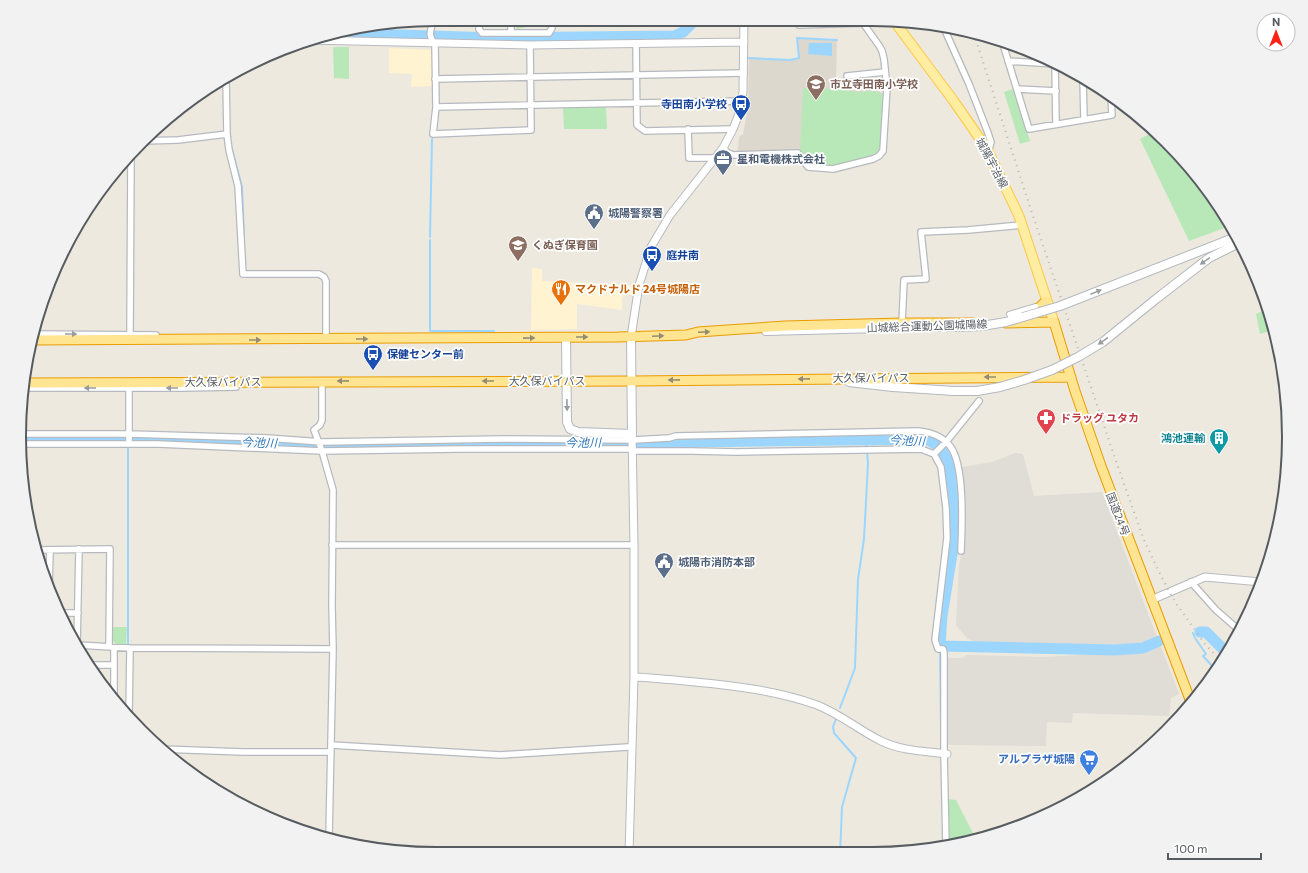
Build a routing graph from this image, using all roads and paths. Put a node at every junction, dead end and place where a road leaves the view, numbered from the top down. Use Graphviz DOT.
graph roads {
  1 [pos="433,26"];
  2 [pos="480,26"];
  3 [pos="510,26"];
  4 [pos="552,26"];
  5 [pos="744,26"];
  6 [pos="867,26"];
  7 [pos="899,27"];
  8 [pos="511,33"];
  9 [pos="946,33"];
  10 [pos="432,38"];
  11 [pos="332,40"];
  12 [pos="744,42"];
  13 [pos="636,44"];
  14 [pos="530,45"];
  15 [pos="1004,48"];
  16 [pos="1008,61"];
  17 [pos="1041,62"];
  18 [pos="1055,69"];
  19 [pos="885,72"];
  20 [pos="744,73"];
  21 [pos="637,75"];
  22 [pos="847,76"];
  23 [pos="531,77"];
  24 [pos="435,79"];
  25 [pos="226,84"];
  26 [pos="1083,85"];
  27 [pos="1017,88"];
  28 [pos="1056,91"];
  29 [pos="742,101"];
  30 [pos="637,103"];
  31 [pos="531,104"];
  32 [pos="1111,104"];
  33 [pos="436,107"];
  34 [pos="1084,119"];
  35 [pos="1056,124"];
  36 [pos="688,129"];
  37 [pos="733,129"];
  38 [pos="227,134"];
  39 [pos="152,141"];
  40 [pos="723,148"];
  41 [pos="987,149"];
  42 [pos="715,158"];
  43 [pos="131,163"];
  44 [pos="1022,226"];
  45 [pos="1231,239"];
  46 [pos="1235,245"];
  47 [pos="1045,304"];
  48 [pos="1036,306"];
  49 [pos="1054,322"];
  50 [pos="902,323"];
  51 [pos="983,323"];
  52 [pos="724,331"];
  53 [pos="39,334"];
  54 [pos="130,335"];
  55 [pos="631,337"];
  56 [pos="566,338"];
  57 [pos="322,339"];
  58 [pos="38,340"];
  59 [pos="216,340"];
  60 [pos="1071,376"];
  61 [pos="819,379"];
  62 [pos="566,381"];
  63 [pos="632,381"];
  64 [pos="322,382"];
  65 [pos="30,383"];
  66 [pos="29,388"];
  67 [pos="129,388"];
  68 [pos="979,401"];
  69 [pos="26,434"];
  70 [pos="129,435"];
  71 [pos="632,437"];
  72 [pos="318,441"];
  73 [pos="944,441"];
  74 [pos="26,444"];
  75 [pos="128,444"];
  76 [pos="322,450"];
  77 [pos="632,450"];
  78 [pos="934,454"];
  79 [pos="332,545"];
  80 [pos="634,545"];
  81 [pos="79,549"];
  82 [pos="42,550"];
  83 [pos="50,550"];
  84 [pos="962,551"];
  85 [pos="48,568"];
  86 [pos="1191,582"];
  87 [pos="1255,582"];
  88 [pos="1151,600"];
  89 [pos="66,614"];
  90 [pos="78,614"];
  91 [pos="1235,627"];
  92 [pos="77,635"];
  93 [pos="83,645"];
  94 [pos="111,647"];
  95 [pos="130,648"];
  96 [pos="333,649"];
  97 [pos="95,665"];
  98 [pos="114,665"];
  99 [pos="634,677"];
  100 [pos="111,686"];
  101 [pos="1189,696"];
  102 [pos="130,709"];
  103 [pos="632,748"];
  104 [pos="171,749"];
  105 [pos="331,749"];
  106 [pos="945,754"];
  107 [pos="329,833"];
  108 [pos="946,840"];
  109 [pos="629,847"];
  1 -- 10 [label="street"];
  2 -- 8 [label="street"];
  3 -- 8 [label="street"];
  4 -- 8 [label="street"];
  5 -- 12 [label="street"];
  6 -- 19 [label="street"];
  7 -- 41 [label="main road, 城陽宇治線"];
  9 -- 41 [label="street"];
  10 -- 11 [label="street"];
  10 -- 14 [label="street"];
  10 -- 24 [label="street"];
  12 -- 13 [label="street"];
  12 -- 20 [label="street"];
  13 -- 14 [label="street"];
  13 -- 21 [label="street"];
  14 -- 23 [label="street"];
  15 -- 16 [label="street"];
  16 -- 17 [label="street"];
  16 -- 27 [label="street"];
  18 -- 28 [label="street"];
  19 -- 22 [label="street"];
  19 -- 40 [label="street"];
  20 -- 21 [label="street"];
  20 -- 29 [label="street"];
  21 -- 23 [label="street"];
  21 -- 30 [label="street"];
  23 -- 24 [label="street"];
  23 -- 31 [label="street"];
  24 -- 33 [label="street"];
  25 -- 38 [label="street"];
  26 -- 34 [label="street"];
  27 -- 28 [label="street"];
  27 -- 35 [label="street"];
  28 -- 35 [label="street"];
  29 -- 30 [label="street"];
  29 -- 37 [label="street"];
  30 -- 31 [label="street"];
  30 -- 36 [label="street"];
  31 -- 33 [label="street"];
  31 -- 33 [label="street"];
  32 -- 34 [label="street"];
  34 -- 35 [label="street"];
  36 -- 37 [label="street"];
  36 -- 42 [label="street"];
  37 -- 40 [label="street"];
  38 -- 39 [label="street"];
  38 -- 57 [label="street"];
  40 -- 42 [label="street"];
  41 -- 44 [label="main road, 城陽宇治線"];
  42 -- 55 [label="street"];
  43 -- 54 [label="street"];
  44 -- 47 [label="main road, 城陽宇治線"];
  44 -- 50 [label="street"];
  52 -- 45 [label="main road, 山城総合運動公園城陽線, one-way, bridge"];
  46 -- 61 [label="main road, one-way, bridge"];
  47 -- 48 [label="street, bridge"];
  47 -- 49 [label="main road, 城陽宇治線"];
  47 -- 51 [label="highway"];
  49 -- 51 [label="highway"];
  49 -- 60 [label="highway, 国道24号"];
  50 -- 51 [label="highway"];
  50 -- 52 [label="highway"];
  55 -- 52 [label="highway, one-way"];
  53 -- 54 [label="street, one-way"];
  54 -- 59 [label="street"];
  56 -- 55 [label="highway, one-way"];
  55 -- 63 [label="main road"];
  57 -- 56 [label="highway, one-way"];
  56 -- 62 [label="main road"];
  59 -- 57 [label="highway, one-way"];
  58 -- 59 [label="highway"];
  60 -- 61 [label="highway, 大久保バイパス, one-way"];
  60 -- 88 [label="highway, 国道24号"];
  61 -- 63 [label="highway, 大久保バイパス, one-way"];
  62 -- 63 [label="highway, 大久保バイパス"];
  62 -- 64 [label="highway, 大久保バイパス, one-way"];
  62 -- 71 [label="main road, one-way"];
  63 -- 71 [label="main road"];
  64 -- 65 [label="highway, 大久保バイパス"];
  64 -- 67 [label="street, one-way"];
  64 -- 72 [label="street"];
  67 -- 66 [label="street, one-way"];
  67 -- 70 [label="street"];
  68 -- 73 [label="street"];
  69 -- 70 [label="street"];
  70 -- 72 [label="street"];
  70 -- 75 [label="street"];
  71 -- 72 [label="street"];
  71 -- 73 [label="street"];
  71 -- 77 [label="street"];
  72 -- 76 [label="street"];
  73 -- 78 [label="street"];
  73 -- 84 [label="street"];
  74 -- 75 [label="street"];
  75 -- 76 [label="street"];
  76 -- 77 [label="street"];
  76 -- 79 [label="street"];
  77 -- 78 [label="street"];
  77 -- 80 [label="street"];
  78 -- 106 [label="street"];
  79 -- 80 [label="street"];
  79 -- 96 [label="street"];
  80 -- 99 [label="street"];
  81 -- 83 [label="street"];
  81 -- 90 [label="street"];
  81 -- 94 [label="street"];
  82 -- 83 [label="street"];
  83 -- 85 [label="street"];
  86 -- 87 [label="street"];
  86 -- 88 [label="street"];
  86 -- 91 [label="street"];
  88 -- 101 [label="highway, 国道24号"];
  89 -- 90 [label="street"];
  90 -- 92 [label="street"];
  93 -- 94 [label="street"];
  94 -- 95 [label="street"];
  94 -- 98 [label="street"];
  95 -- 96 [label="street"];
  95 -- 102 [label="street"];
  96 -- 105 [label="street"];
  97 -- 98 [label="street"];
  98 -- 100 [label="street"];
  99 -- 103 [label="street"];
  99 -- 106 [label="street"];
  103 -- 105 [label="street"];
  103 -- 109 [label="street"];
  104 -- 105 [label="street"];
  105 -- 107 [label="street"];
  106 -- 108 [label="street"];
}
